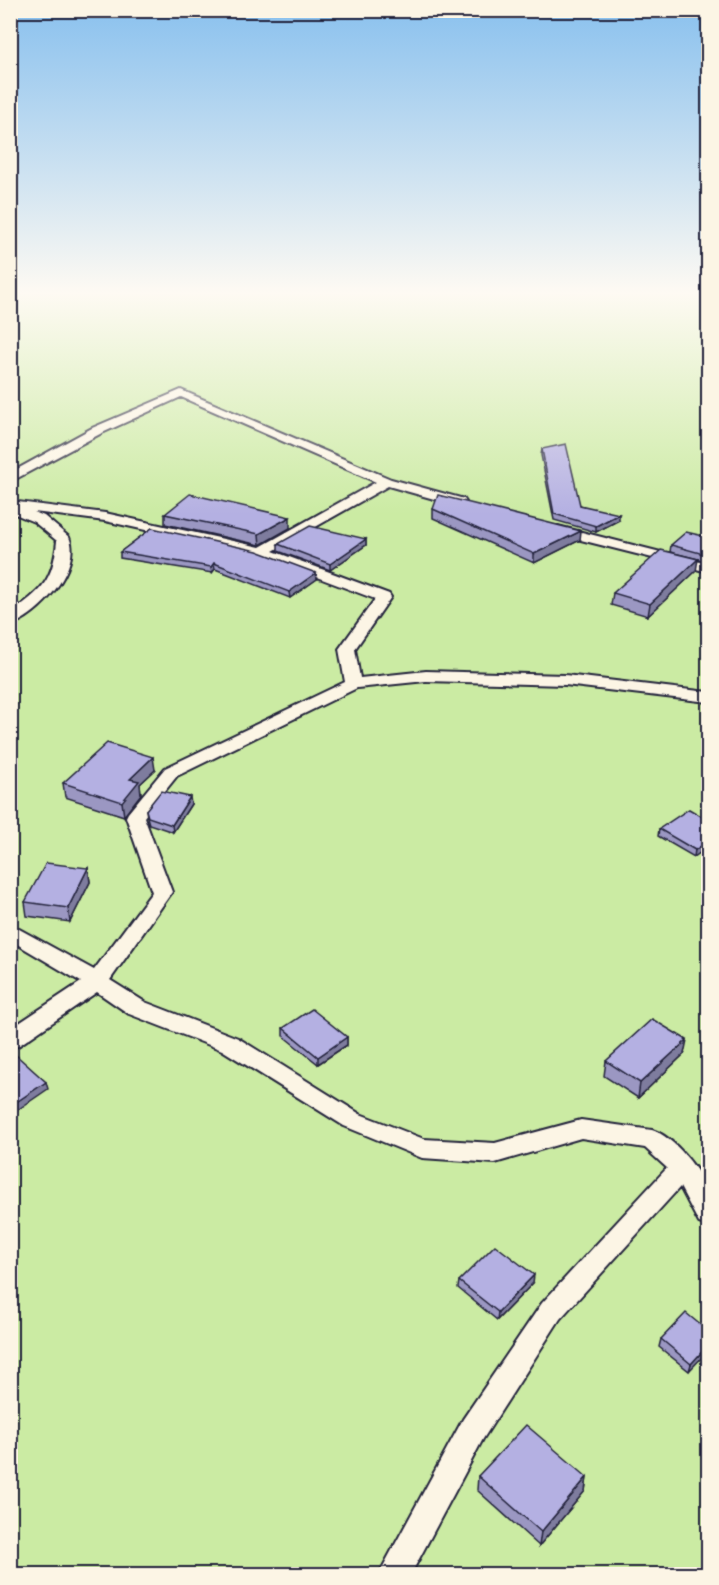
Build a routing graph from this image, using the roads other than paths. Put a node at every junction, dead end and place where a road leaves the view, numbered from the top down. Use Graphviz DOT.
graph roads {
  1 [pos="10,478"];
  2 [pos="386,482"];
  3 [pos="10,506"];
  4 [pos="476,507"];
  5 [pos="544,526"];
  6 [pos="262,552"];
  7 [pos="708,568"];
  8 [pos="10,621"];
  9 [pos="353,684"];
  10 [pos="708,697"];
  11 [pos="10,931"];
  12 [pos="96,982"];
  13 [pos="10,1040"];
  14 [pos="682,1168"];
  15 [pos="708,1216"];
  16 [pos="394,1575"];
  1 -- 2 [label="lane"];
  2 -- 4 [label="lane"];
  2 -- 6 [label="lane"];
  3 -- 6 [label="lane"];
  3 -- 8 [label="lane"];
  5 -- 7 [label="lane"];
  6 -- 9 [label="lane"];
  9 -- 10 [label="lane"];
  9 -- 12 [label="lane"];
  11 -- 12 [label="lane"];
  12 -- 13 [label="lane"];
  12 -- 14 [label="lane"];
  14 -- 15 [label="lane"];
  14 -- 16 [label="lane"];
}
